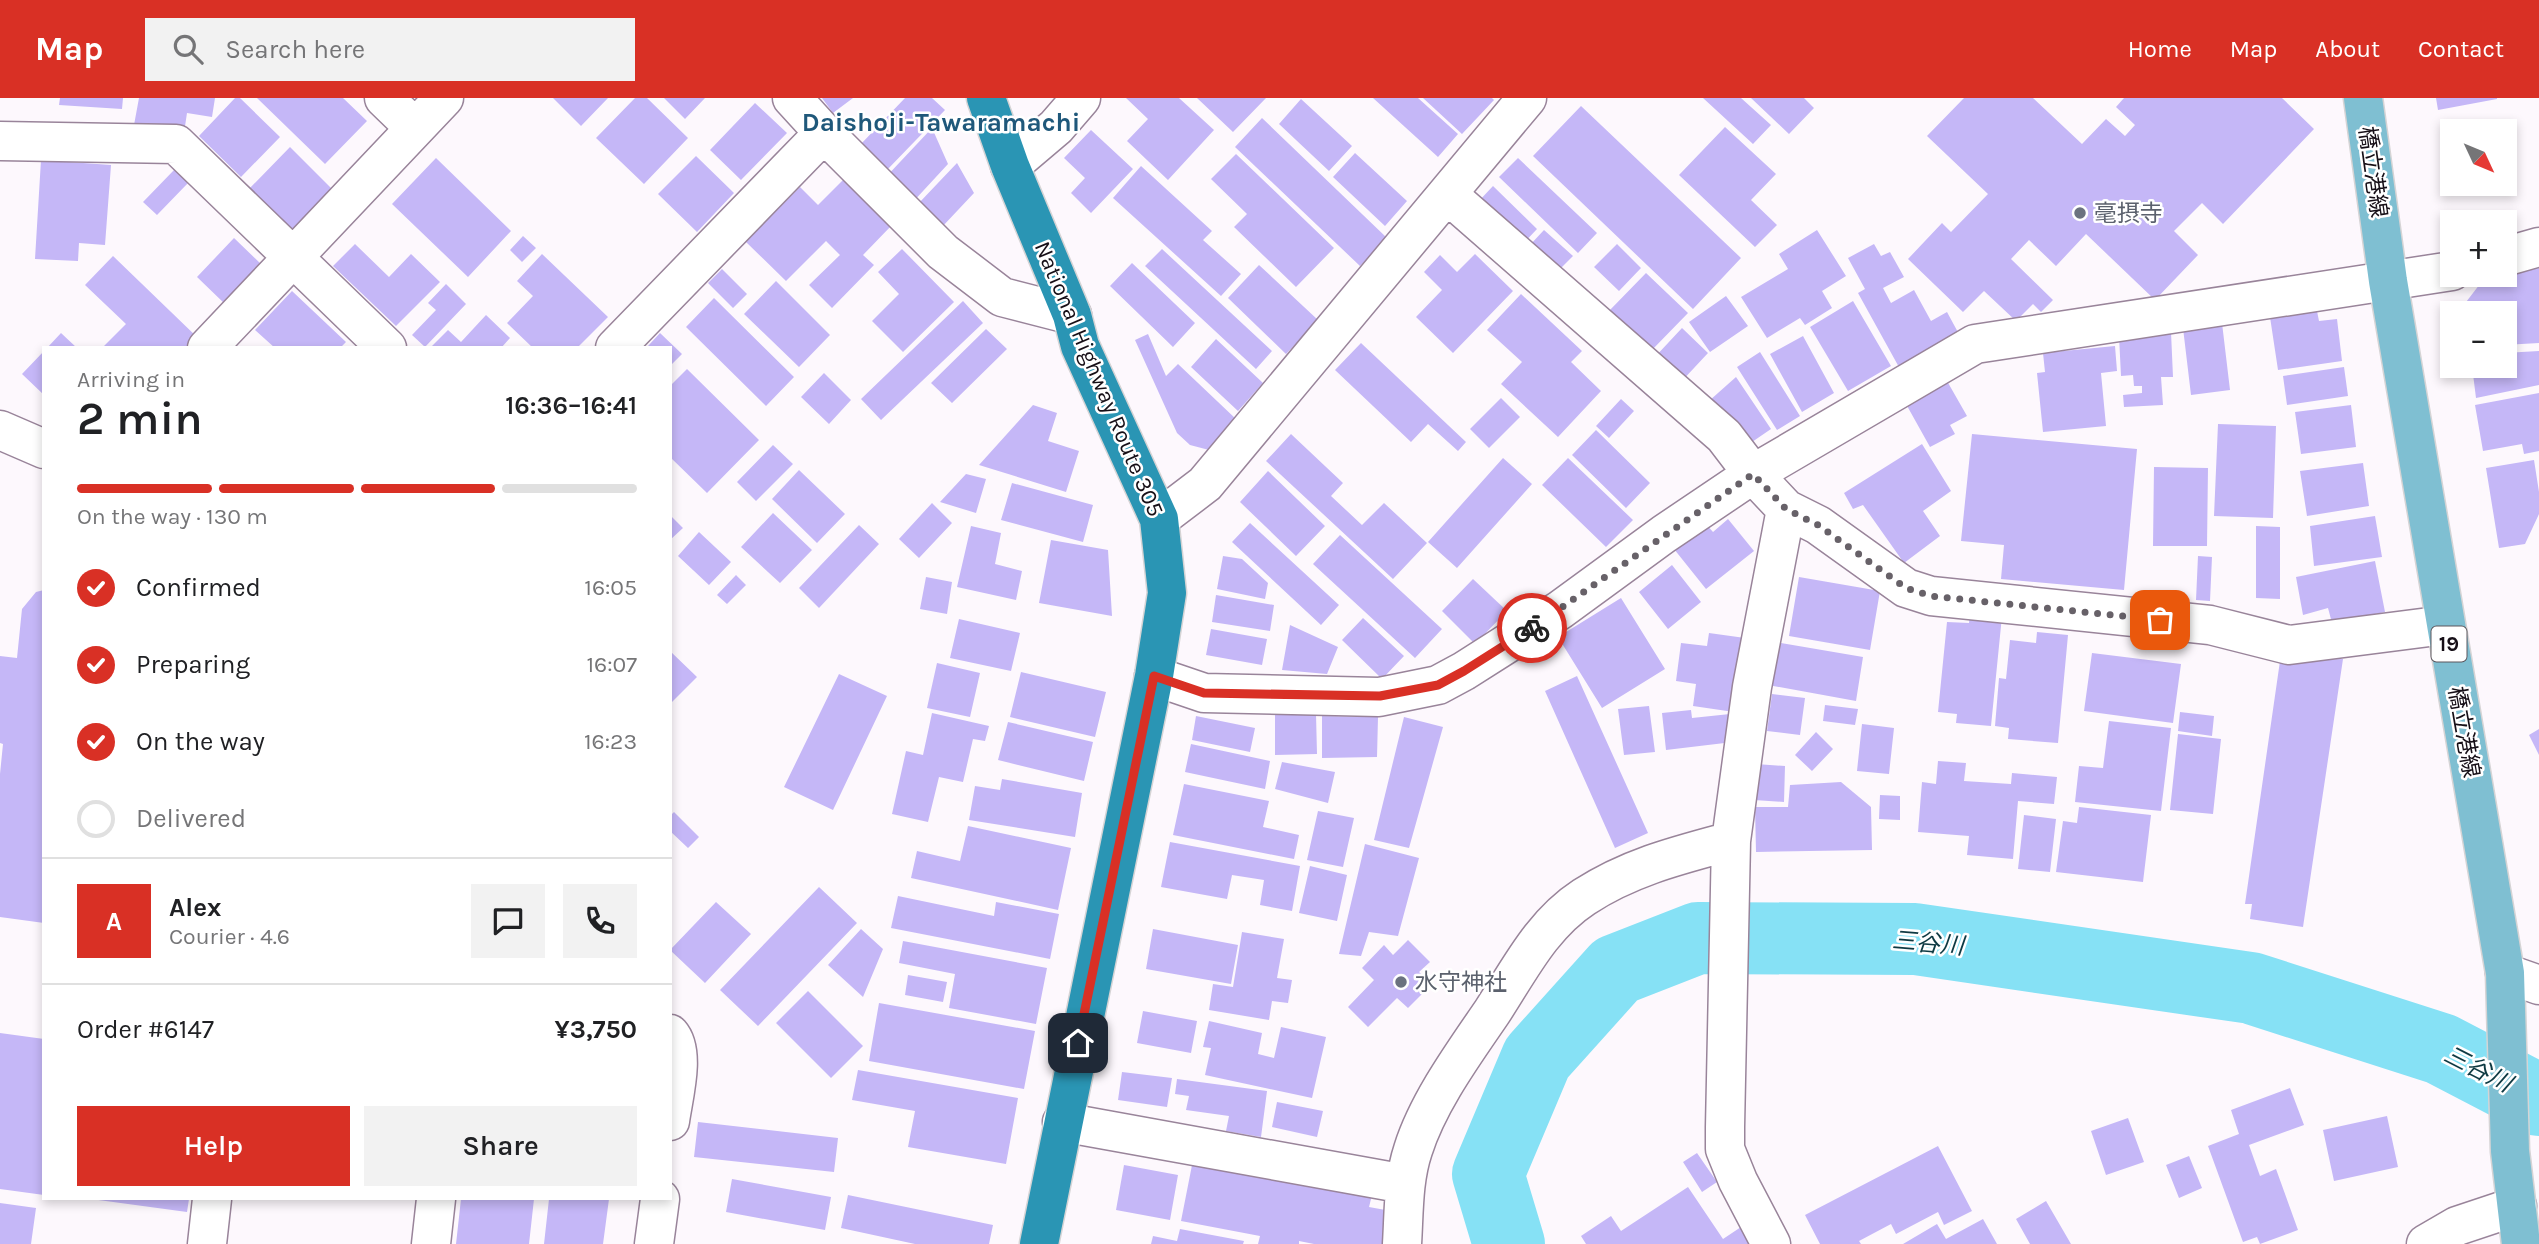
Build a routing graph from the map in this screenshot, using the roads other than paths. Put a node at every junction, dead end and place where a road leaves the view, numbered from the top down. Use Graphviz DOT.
graph roads {
  1 [pos="384,98"];
  2 [pos="444,98"];
  3 [pos="792,98"];
  4 [pos="986,98"];
  5 [pos="1081,98"];
  6 [pos="1527,98"];
  7 [pos="2362,98"];
  8 [pos="415,128"];
  9 [pos="824,133"];
  10 [pos="0,141"];
  11 [pos="1010,166"];
  12 [pos="1447,194"];
  13 [pos="2539,247"];
  14 [pos="2517,253"];
  15 [pos="294,258"];
  16 [pos="2440,273"];
  17 [pos="2388,281"];
  18 [pos="1072,315"];
  19 [pos="208,346"];
  20 [pos="385,346"];
  21 [pos="617,346"];
  22 [pos="0,430"];
  23 [pos="42,448"];
  24 [pos="1753,474"];
  25 [pos="1786,509"];
  26 [pos="1159,519"];
  27 [pos="2445,625"];
  28 [pos="1154,676"];
  29 [pos="1731,851"];
  30 [pos="2516,988"];
  31 [pos="672,1036"];
  32 [pos="672,1106"];
  33 [pos="1062,1122"];
  34 [pos="1405,1184"];
  35 [pos="212,1200"];
  36 [pos="436,1200"];
  37 [pos="660,1200"];
  38 [pos="2516,1206"];
  39 [pos="207,1244"];
  40 [pos="431,1244"];
  41 [pos="654,1244"];
  42 [pos="1039,1244"];
  43 [pos="1402,1244"];
  44 [pos="1771,1244"];
  45 [pos="2426,1244"];
  46 [pos="2521,1244"];
  1 -- 8 [label="street"];
  2 -- 8 [label="street"];
  3 -- 9 [label="street"];
  4 -- 11 [label="highway, National Highway Route 305"];
  5 -- 11 [label="street"];
  6 -- 12 [label="street"];
  7 -- 17 [label="main road, 橋立港線 / 19"];
  8 -- 15 [label="street"];
  9 -- 18 [label="street"];
  9 -- 21 [label="street"];
  10 -- 15 [label="street"];
  11 -- 18 [label="highway, National Highway Route 305"];
  12 -- 24 [label="street"];
  12 -- 26 [label="street"];
  13 -- 14 [label="street"];
  15 -- 19 [label="street"];
  15 -- 20 [label="street"];
  16 -- 17 [label="street"];
  17 -- 24 [label="street"];
  17 -- 27 [label="main road, 橋立港線 / 19"];
  18 -- 26 [label="highway, National Highway Route 305"];
  22 -- 23 [label="street"];
  24 -- 25 [label="street"];
  24 -- 28 [label="street"];
  25 -- 27 [label="street"];
  25 -- 29 [label="street"];
  26 -- 28 [label="highway, National Highway Route 305"];
  27 -- 30 [label="main road, 橋立港線 / 19"];
  28 -- 33 [label="highway, National Highway Route 305"];
  29 -- 34 [label="street"];
  29 -- 44 [label="street"];
  30 -- 38 [label="main road, 橋立港線 / 19"];
  31 -- 32 [label="street"];
  33 -- 34 [label="street"];
  33 -- 42 [label="highway, National Highway Route 305"];
  34 -- 43 [label="street"];
  35 -- 39 [label="street"];
  36 -- 40 [label="street"];
  37 -- 41 [label="street"];
  38 -- 45 [label="street"];
  38 -- 46 [label="main road, 橋立港線 / 19"];
}
